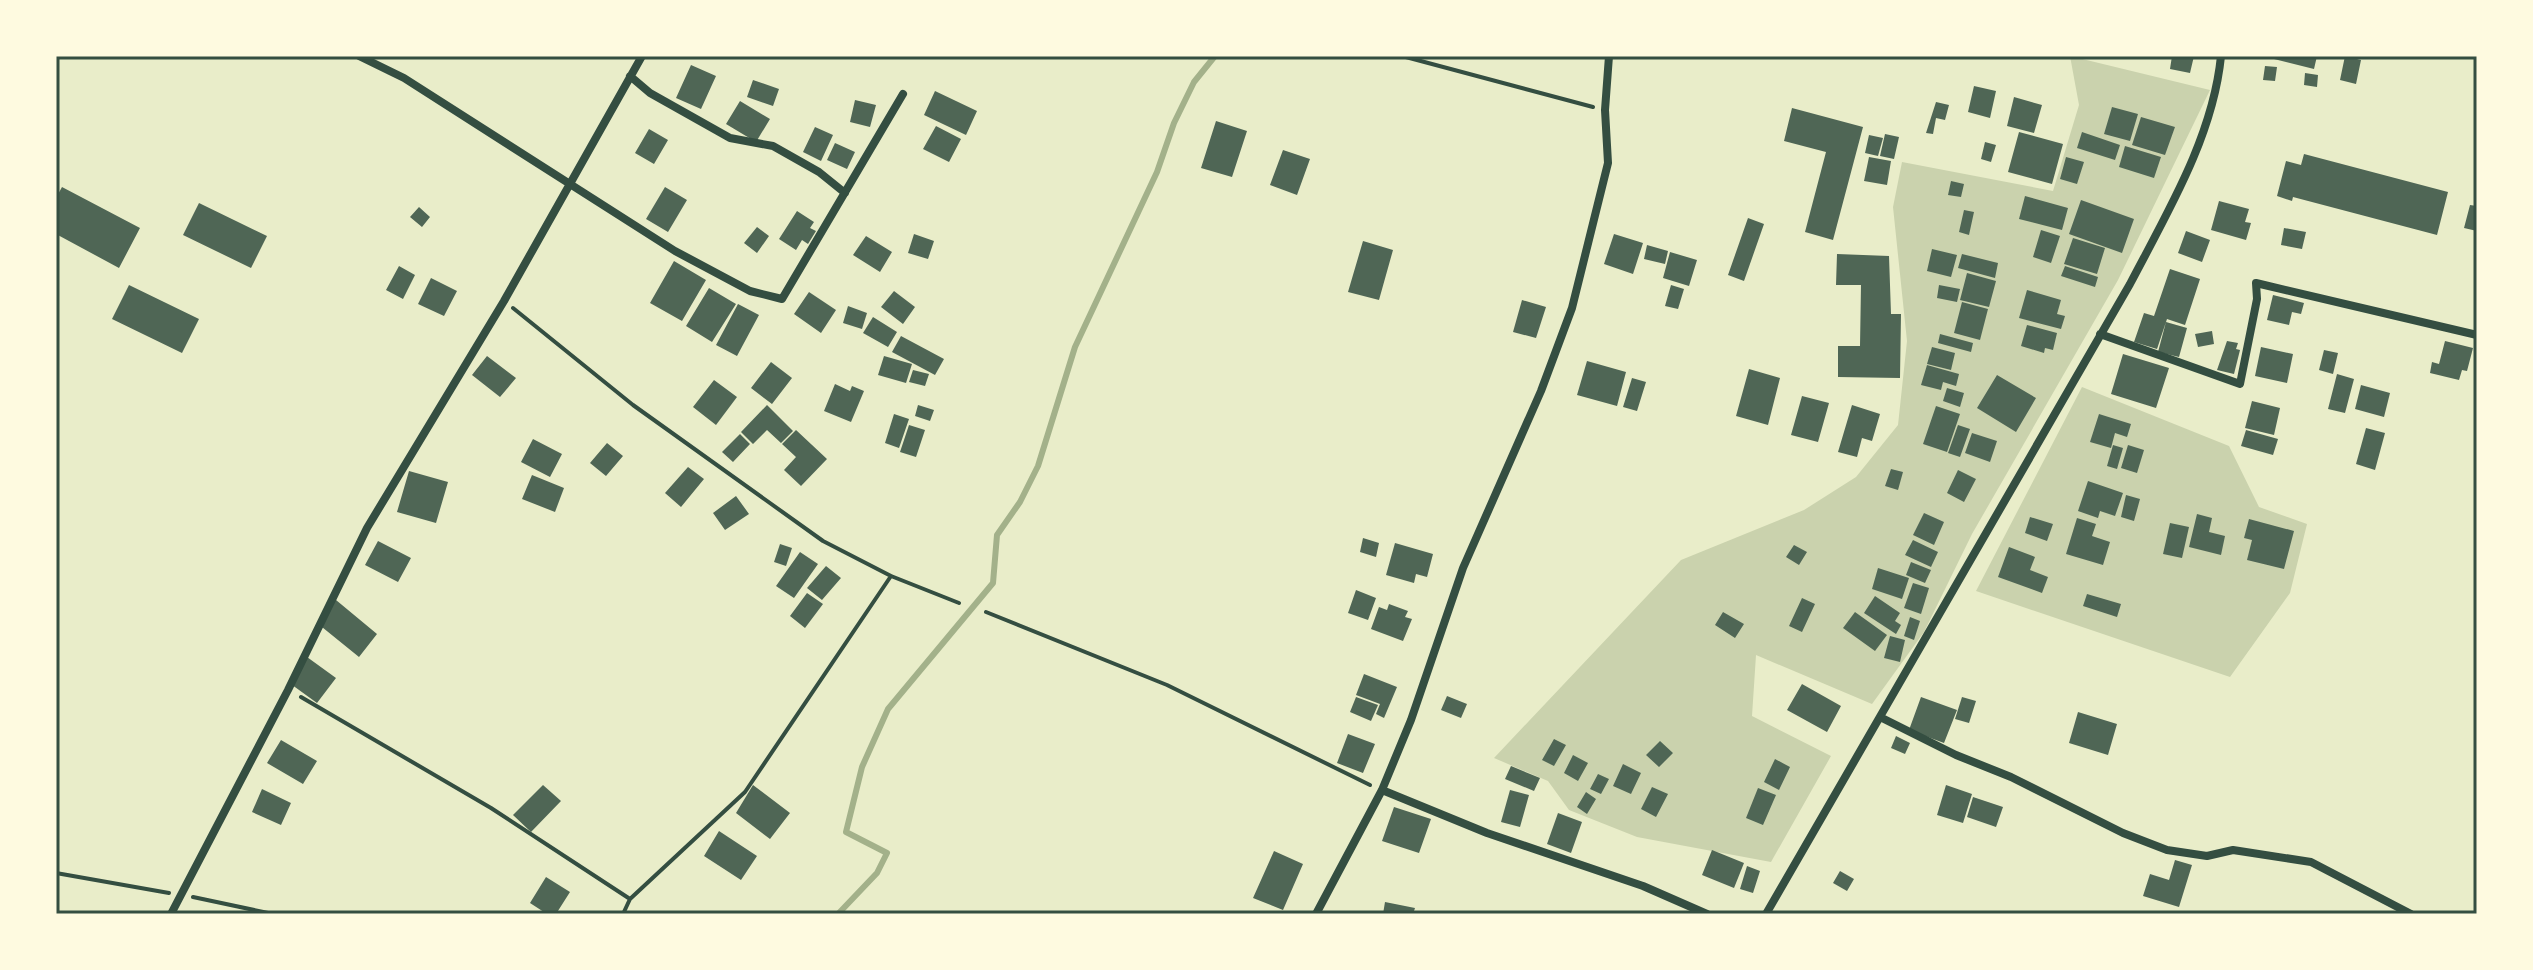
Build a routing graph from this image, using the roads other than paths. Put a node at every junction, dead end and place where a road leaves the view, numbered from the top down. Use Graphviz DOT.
graph roads {
  1 [pos="359,56"];
  2 [pos="642,56"];
  3 [pos="1609,56"];
  4 [pos="2221,56"];
  5 [pos="630,76"];
  6 [pos="903,94"];
  7 [pos="571,183"];
  8 [pos="845,193"];
  9 [pos="2100,334"];
  10 [pos="2477,335"];
  11 [pos="1880,717"];
  12 [pos="1382,790"];
  13 [pos="171,914"];
  14 [pos="1316,914"];
  15 [pos="1707,914"];
  16 [pos="1766,914"];
  17 [pos="2411,914"];
  1 -- 7 [label="street"];
  2 -- 5 [label="street"];
  3 -- 12 [label="street"];
  4 -- 9 [label="street"];
  5 -- 7 [label="street"];
  5 -- 8 [label="street"];
  6 -- 8 [label="street"];
  7 -- 8 [label="street"];
  7 -- 13 [label="street"];
  9 -- 10 [label="street"];
  9 -- 11 [label="street"];
  11 -- 16 [label="street"];
  11 -- 17 [label="street"];
  12 -- 14 [label="street"];
  12 -- 15 [label="street"];
}
